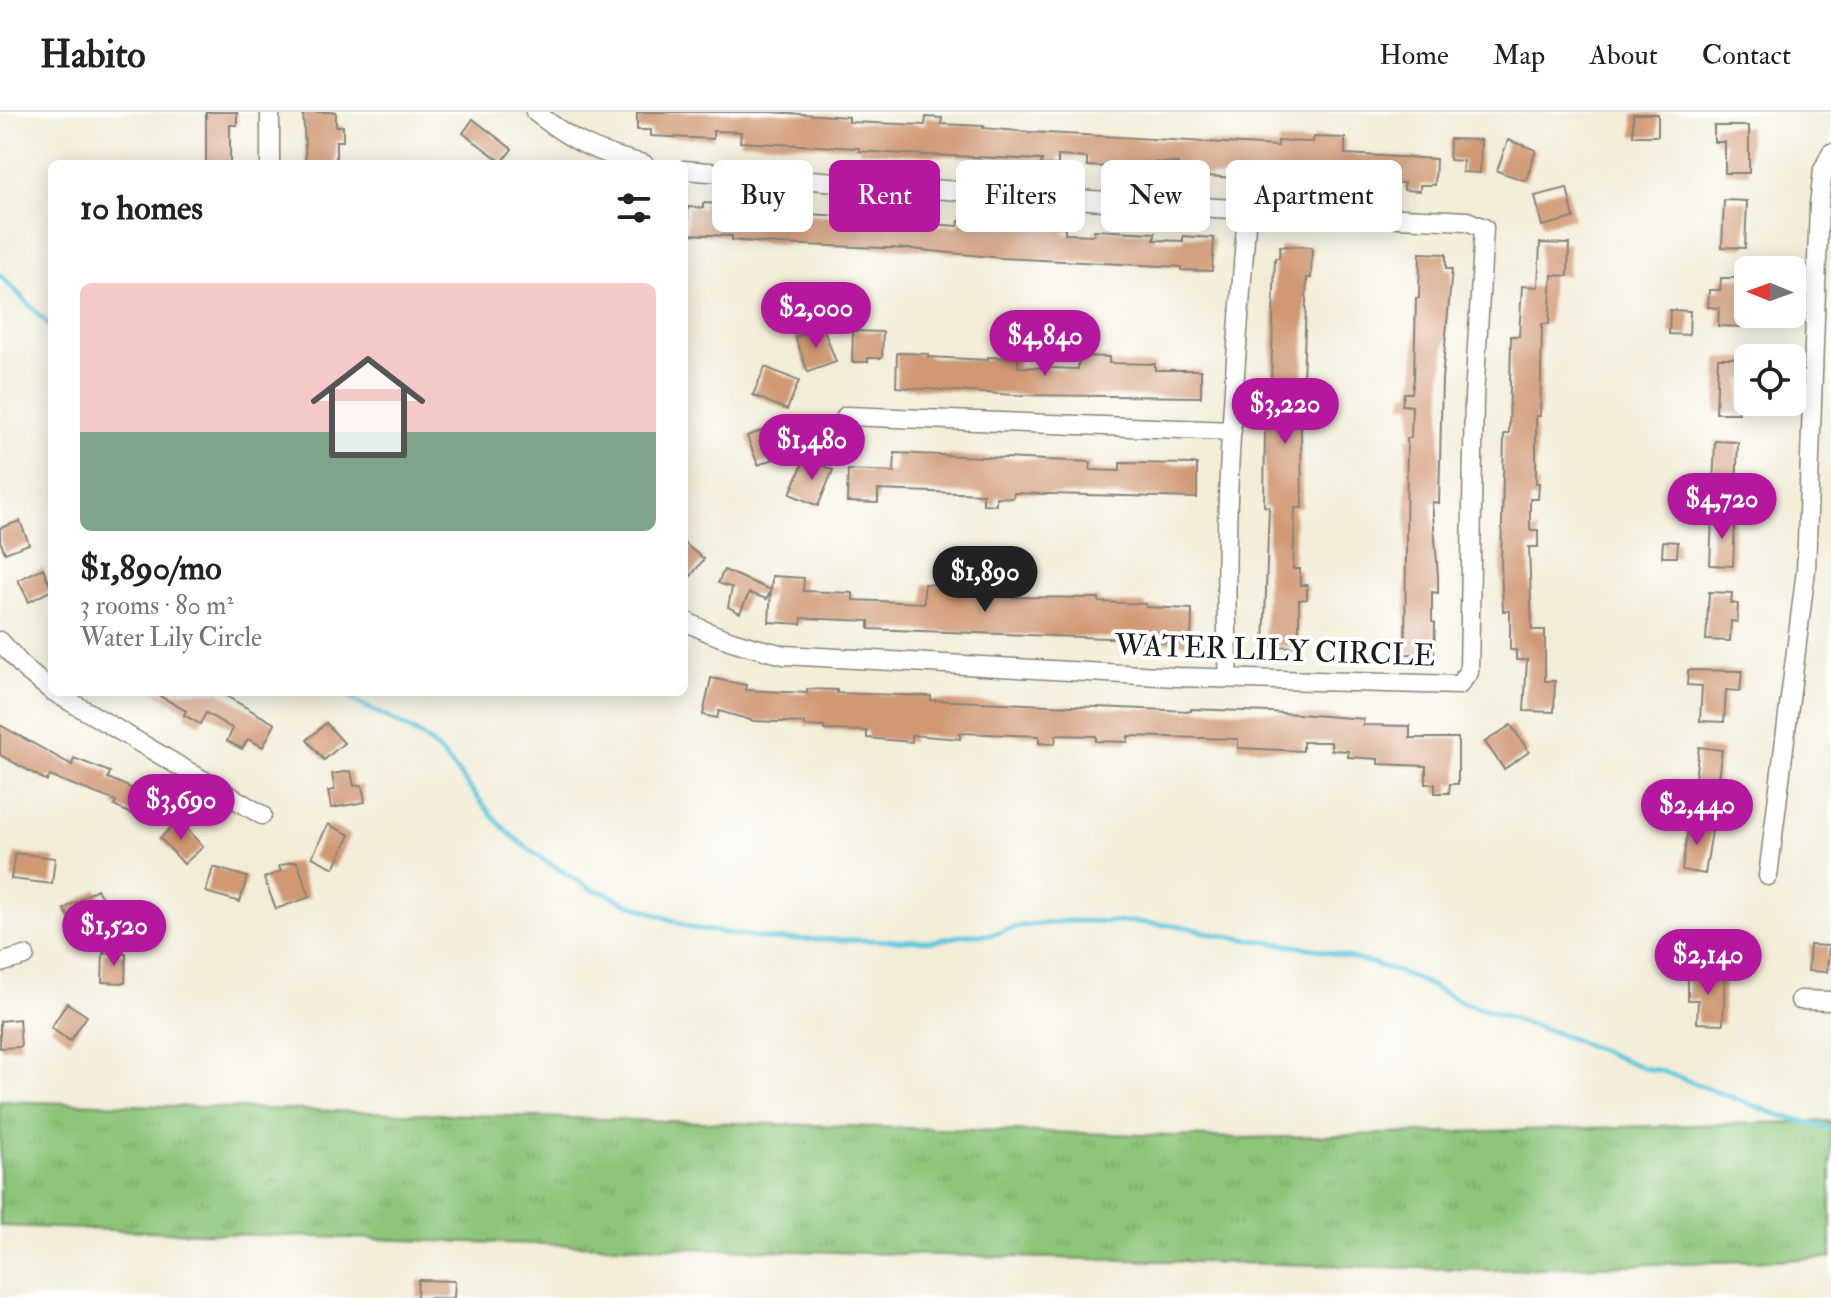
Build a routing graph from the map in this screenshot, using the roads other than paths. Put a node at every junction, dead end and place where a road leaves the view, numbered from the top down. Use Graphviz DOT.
graph roads {
  1 [pos="270,112"];
  2 [pos="535,112"];
  3 [pos="1831,153"];
  4 [pos="584,155"];
  5 [pos="270,160"];
  6 [pos="628,160"];
  7 [pos="688,170"];
  8 [pos="1226,210"];
  9 [pos="1402,218"];
  10 [pos="1246,232"];
  11 [pos="846,416"];
  12 [pos="1232,431"];
  13 [pos="688,622"];
  14 [pos="0,641"];
  15 [pos="1229,678"];
  16 [pos="48,687"];
  17 [pos="61,696"];
  18 [pos="262,815"];
  19 [pos="1768,876"];
  20 [pos="25,956"];
  21 [pos="0,963"];
  22 [pos="1800,1000"];
  23 [pos="1831,1001"];
  1 -- 5 [label="street"];
  2 -- 4 [label="street"];
  3 -- 19 [label="street"];
  4 -- 6 [label="street"];
  7 -- 8 [label="street"];
  9 -- 15 [label="street, WATER LILY CIRCLE"];
  10 -- 12 [label="street"];
  11 -- 12 [label="street"];
  12 -- 15 [label="street"];
  13 -- 15 [label="street, WATER LILY CIRCLE"];
  14 -- 16 [label="street"];
  17 -- 18 [label="street"];
  20 -- 21 [label="street"];
  22 -- 23 [label="street"];
}
